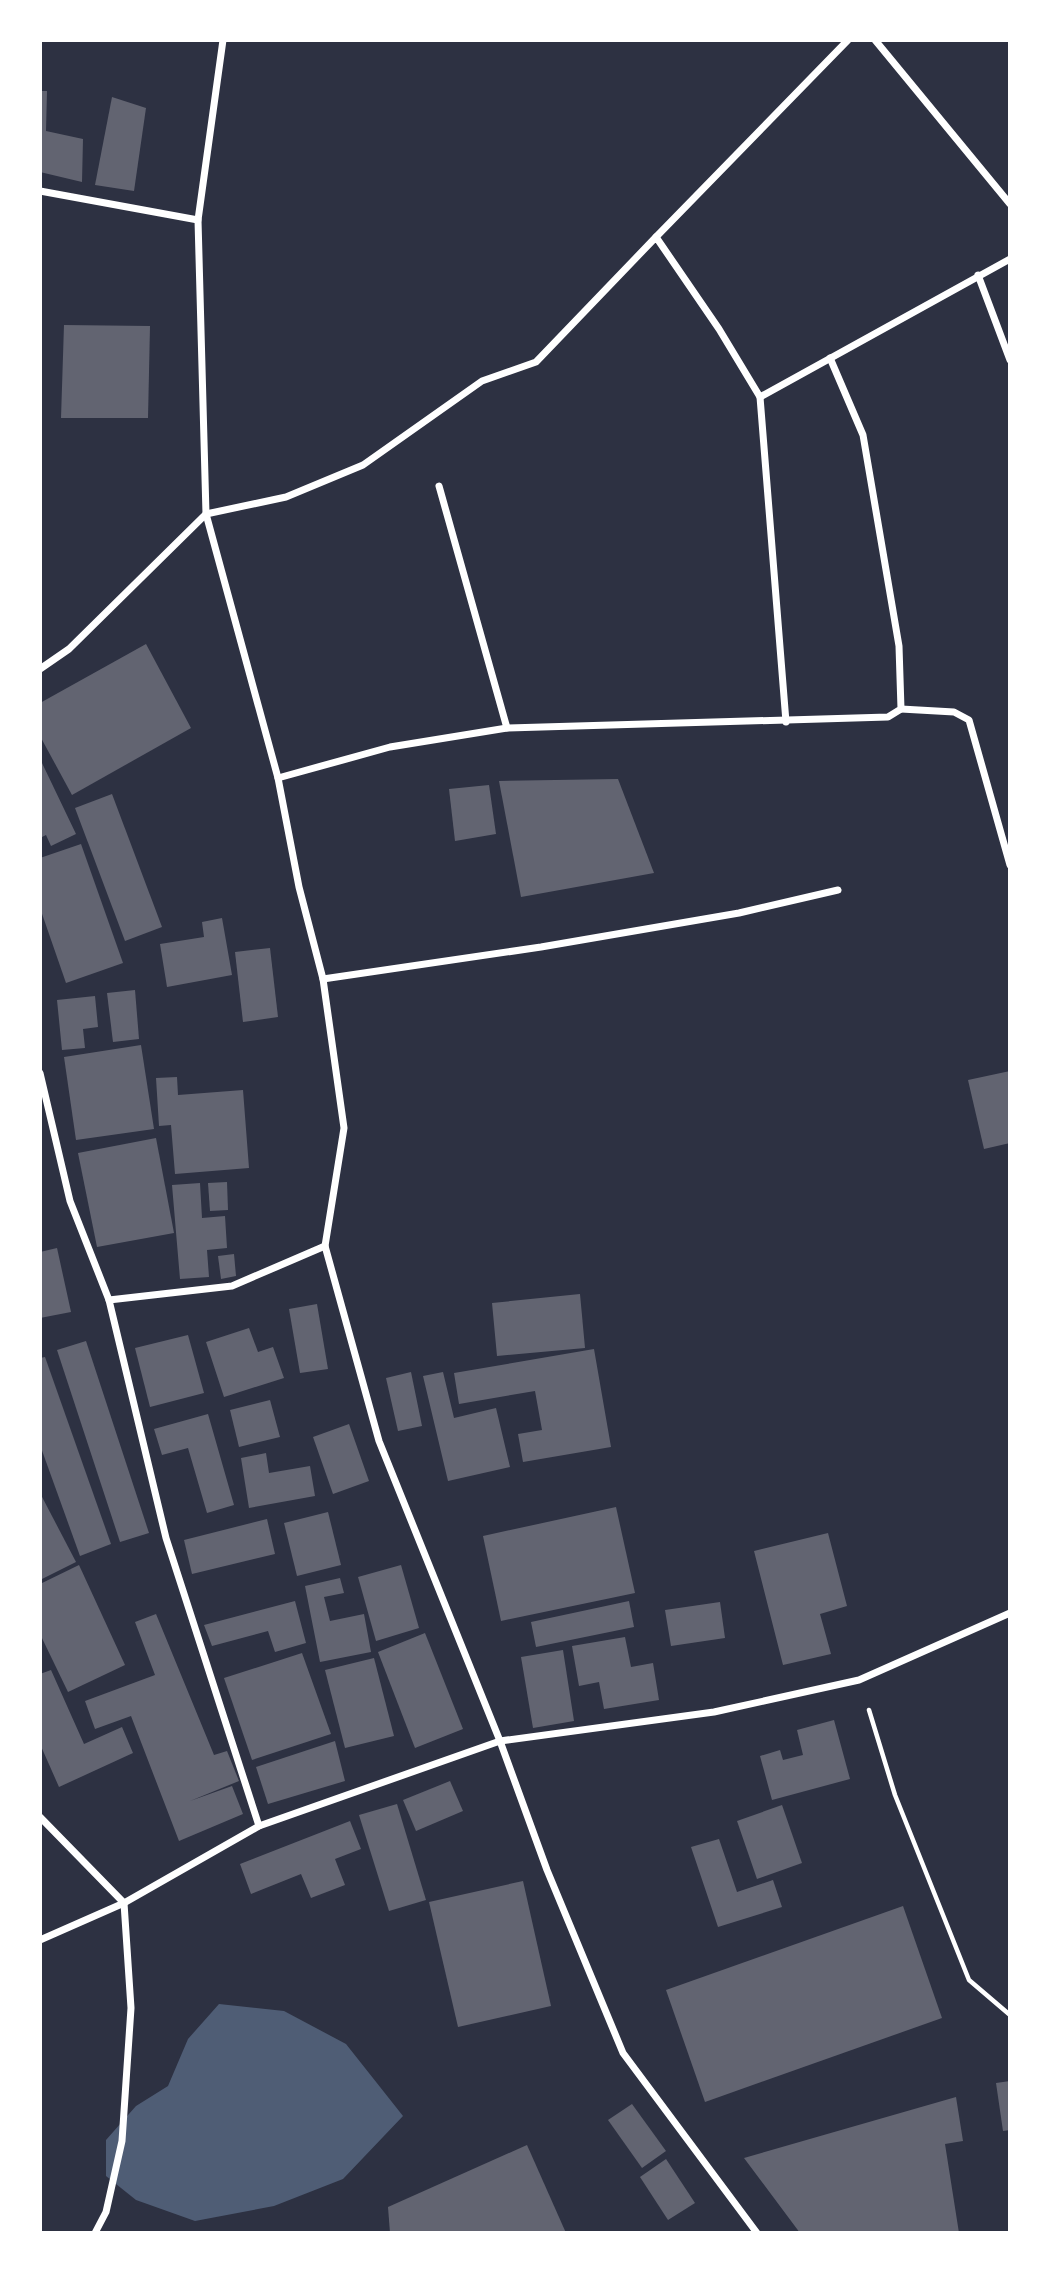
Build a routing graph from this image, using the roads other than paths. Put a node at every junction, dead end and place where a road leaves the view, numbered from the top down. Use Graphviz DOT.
graph roads {
  1 [pos="223,40"];
  2 [pos="848,40"];
  3 [pos="875,40"];
  4 [pos="40,191"];
  5 [pos="1010,204"];
  6 [pos="198,220"];
  7 [pos="656,237"];
  8 [pos="1010,259"];
  9 [pos="978,275"];
  10 [pos="830,358"];
  11 [pos="1010,359"];
  12 [pos="760,397"];
  13 [pos="439,486"];
  14 [pos="206,514"];
  15 [pos="40,669"];
  16 [pos="901,709"];
  17 [pos="786,722"];
  18 [pos="507,728"];
  19 [pos="278,778"];
  20 [pos="1010,865"];
  21 [pos="838,890"];
  22 [pos="323,979"];
  23 [pos="40,1073"];
  24 [pos="325,1245"];
  25 [pos="109,1300"];
  26 [pos="1010,1613"];
  27 [pos="500,1741"];
  28 [pos="40,1817"];
  29 [pos="259,1826"];
  30 [pos="124,1903"];
  31 [pos="40,1940"];
  32 [pos="95,2233"];
  33 [pos="757,2233"];
  1 -- 6 [label="street"];
  2 -- 7 [label="street"];
  3 -- 5 [label="street"];
  4 -- 6 [label="street"];
  6 -- 14 [label="street"];
  7 -- 12 [label="street"];
  7 -- 14 [label="street"];
  8 -- 9 [label="street"];
  9 -- 10 [label="street"];
  9 -- 11 [label="street"];
  10 -- 12 [label="street"];
  10 -- 16 [label="street"];
  12 -- 17 [label="street"];
  13 -- 18 [label="street"];
  14 -- 15 [label="street"];
  14 -- 19 [label="street"];
  16 -- 17 [label="street"];
  16 -- 20 [label="street"];
  17 -- 18 [label="street"];
  18 -- 19 [label="street"];
  19 -- 22 [label="street"];
  21 -- 22 [label="street"];
  22 -- 24 [label="street"];
  23 -- 25 [label="street"];
  24 -- 25 [label="street"];
  24 -- 27 [label="street"];
  25 -- 29 [label="street"];
  26 -- 27 [label="street"];
  27 -- 29 [label="street"];
  27 -- 33 [label="street"];
  28 -- 30 [label="street"];
  29 -- 30 [label="street"];
  30 -- 31 [label="street"];
  30 -- 32 [label="street"];
}
